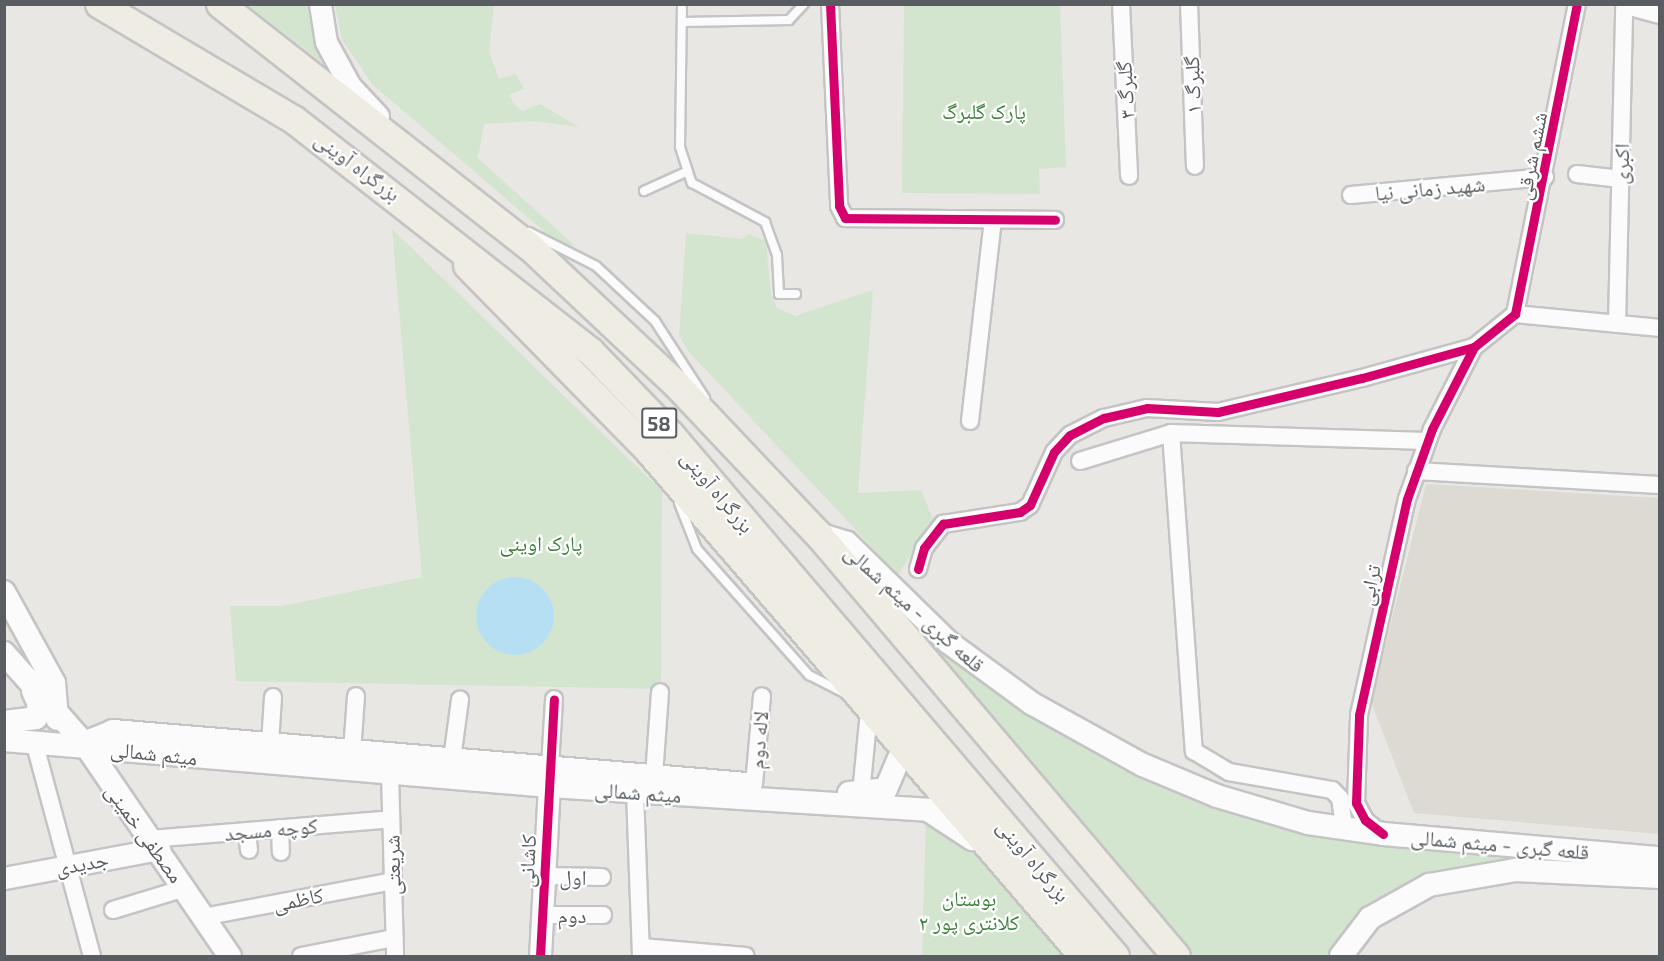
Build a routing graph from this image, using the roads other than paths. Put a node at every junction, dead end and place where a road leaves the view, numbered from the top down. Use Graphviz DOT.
graph roads {
  1 [pos="99,4"];
  2 [pos="220,4"];
  3 [pos="320,4"];
  4 [pos="682,4"];
  5 [pos="804,4"];
  6 [pos="830,4"];
  7 [pos="1121,4"];
  8 [pos="1189,4"];
  9 [pos="1577,4"];
  10 [pos="1624,4"];
  11 [pos="1630,4"];
  12 [pos="1659,12"];
  13 [pos="683,22"];
  14 [pos="417,158"];
  15 [pos="1195,166"];
  16 [pos="688,171"];
  17 [pos="1576,174"];
  18 [pos="1129,176"];
  19 [pos="1545,177"];
  20 [pos="1621,179"];
  21 [pos="644,191"];
  22 [pos="1351,195"];
  23 [pos="430,220"];
  24 [pos="993,220"];
  25 [pos="1054,220"];
  26 [pos="796,294"];
  27 [pos="1515,314"];
  28 [pos="1617,324"];
  29 [pos="1659,328"];
  30 [pos="1474,347"];
  31 [pos="969,421"];
  32 [pos="1171,433"];
  33 [pos="1427,441"];
  34 [pos="1080,461"];
  35 [pos="1416,471"];
  36 [pos="1659,485"];
  37 [pos="818,534"];
  38 [pos="918,569"];
  39 [pos="4,592"];
  40 [pos="4,653"];
  41 [pos="33,691"];
  42 [pos="660,692"];
  43 [pos="356,696"];
  44 [pos="762,696"];
  45 [pos="273,697"];
  46 [pos="554,699"];
  47 [pos="460,700"];
  48 [pos="58,710"];
  49 [pos="871,715"];
  50 [pos="8,729"];
  51 [pos="84,743"];
  52 [pos="270,744"];
  53 [pos="905,744"];
  54 [pos="35,745"];
  55 [pos="352,752"];
  56 [pos="143,755"];
  57 [pos="452,759"];
  58 [pos="390,773"];
  59 [pos="550,776"];
  60 [pos="654,776"];
  61 [pos="754,784"];
  62 [pos="113,791"];
  63 [pos="635,792"];
  64 [pos="861,794"];
  65 [pos="391,819"];
  66 [pos="280,828"];
  67 [pos="1344,828"];
  68 [pos="247,831"];
  69 [pos="1383,834"];
  70 [pos="154,844"];
  71 [pos="249,850"];
  72 [pos="281,852"];
  73 [pos="1659,858"];
  74 [pos="1560,860"];
  75 [pos="67,865"];
  76 [pos="544,876"];
  77 [pos="602,877"];
  78 [pos="1659,877"];
  79 [pos="4,878"];
  80 [pos="1018,879"];
  81 [pos="393,881"];
  82 [pos="185,888"];
  83 [pos="113,910"];
  84 [pos="542,915"];
  85 [pos="603,915"];
  86 [pos="203,917"];
  87 [pos="394,938"];
  88 [pos="641,952"];
  89 [pos="92,957"];
  90 [pos="230,957"];
  91 [pos="301,957"];
  92 [pos="395,957"];
  93 [pos="540,957"];
  94 [pos="746,957"];
  95 [pos="1083,957"];
  96 [pos="1115,957"];
  97 [pos="1176,957"];
  98 [pos="1341,957"];
  1 -- 23 [label="highway, بزرگراه آوینی / 58"];
  2 -- 14 [label="highway, بزرگراه آوینی / 58"];
  3 -- 14 [label="street"];
  4 -- 13 [label="lane"];
  5 -- 13 [label="lane"];
  6 -- 24 [label="street"];
  7 -- 18 [label="street, گلبرگ ۳"];
  8 -- 15 [label="street, گلبرگ ۱"];
  9 -- 19 [label="street, ششم شرقی"];
  10 -- 20 [label="street, اکبری"];
  11 -- 12 [label="street"];
  13 -- 16 [label="lane"];
  14 -- 37 [label="highway, بزرگراه آوینی / 58"];
  16 -- 21 [label="lane"];
  16 -- 26 [label="lane"];
  17 -- 20 [label="street"];
  19 -- 22 [label="street, شهید زمانی نیا"];
  19 -- 27 [label="street, ششم شرقی"];
  20 -- 28 [label="street, اکبری"];
  23 -- 49 [label="highway"];
  23 -- 96 [label="highway, بزرگراه آوینی / 58"];
  24 -- 25 [label="street"];
  24 -- 31 [label="street"];
  27 -- 28 [label="street"];
  27 -- 30 [label="street"];
  28 -- 29 [label="street"];
  30 -- 33 [label="street, ترابی"];
  30 -- 38 [label="street"];
  32 -- 33 [label="street"];
  32 -- 34 [label="street"];
  32 -- 67 [label="street"];
  33 -- 35 [label="street, ترابی"];
  35 -- 36 [label="street"];
  35 -- 69 [label="street, ترابی"];
  37 -- 67 [label="main road, قلعه گبری - میثم شمالی"];
  37 -- 97 [label="highway, بزرگراه آوینی / 58"];
  39 -- 48 [label="main road"];
  40 -- 41 [label="main road"];
  41 -- 48 [label="main road"];
  41 -- 50 [label="main road"];
  42 -- 60 [label="street"];
  43 -- 55 [label="street"];
  44 -- 61 [label="street, لاله دوم"];
  45 -- 52 [label="street"];
  46 -- 59 [label="street"];
  47 -- 57 [label="street"];
  48 -- 51 [label="main road, مصطفی خمینی"];
  48 -- 54 [label="main road"];
  49 -- 53 [label="highway"];
  49 -- 64 [label="street"];
  50 -- 54 [label="main road"];
  51 -- 52 [label="main road, میثم شمالی"];
  51 -- 54 [label="main road"];
  51 -- 56 [label="main road, میثم شمالی"];
  51 -- 62 [label="main road, مصطفی خمینی"];
  52 -- 55 [label="main road, میثم شمالی"];
  53 -- 64 [label="main road, میثم شمالی"];
  53 -- 80 [label="highway"];
  54 -- 75 [label="street"];
  55 -- 57 [label="main road, میثم شمالی"];
  56 -- 58 [label="main road, میثم شمالی"];
  56 -- 62 [label="main road"];
  57 -- 59 [label="main road, میثم شمالی"];
  58 -- 59 [label="main road, میثم شمالی"];
  58 -- 65 [label="street, شریعتی"];
  59 -- 60 [label="main road, میثم شمالی"];
  59 -- 63 [label="main road, میثم شمالی"];
  59 -- 76 [label="street, کاشانی"];
  60 -- 61 [label="main road, میثم شمالی"];
  61 -- 64 [label="main road, میثم شمالی"];
  62 -- 70 [label="main road, مصطفی خمینی"];
  63 -- 80 [label="main road, میثم شمالی"];
  63 -- 88 [label="street"];
  65 -- 66 [label="street, کوچه مسجد"];
  65 -- 81 [label="street, شریعتی"];
  66 -- 68 [label="street, کوچه مسجد"];
  66 -- 72 [label="street"];
  67 -- 69 [label="main road, قلعه گبری - میثم شمالی"];
  68 -- 70 [label="street, کوچه مسجد"];
  68 -- 71 [label="street"];
  69 -- 74 [label="main road, قلعه گبری - میثم شمالی"];
  70 -- 75 [label="street, جدیدی"];
  70 -- 82 [label="main road, مصطفی خمینی"];
  73 -- 74 [label="main road, قلعه گبری - میثم شمالی"];
  74 -- 78 [label="main road, قلعه گبری - میثم شمالی"];
  74 -- 98 [label="main road, قلعه گبری - میثم شمالی"];
  75 -- 79 [label="street, جدیدی"];
  75 -- 89 [label="street"];
  76 -- 77 [label="street, اول"];
  76 -- 84 [label="street, کاشانی"];
  80 -- 95 [label="highway"];
  81 -- 86 [label="street, کاظمی"];
  81 -- 87 [label="street, شریعتی"];
  82 -- 83 [label="street"];
  82 -- 86 [label="main road, مصطفی خمینی"];
  84 -- 85 [label="street, دوم"];
  84 -- 93 [label="street, کاشانی"];
  86 -- 90 [label="main road, مصطفی خمینی"];
  87 -- 91 [label="street"];
  87 -- 92 [label="street, شریعتی"];
  88 -- 94 [label="street"];
}
